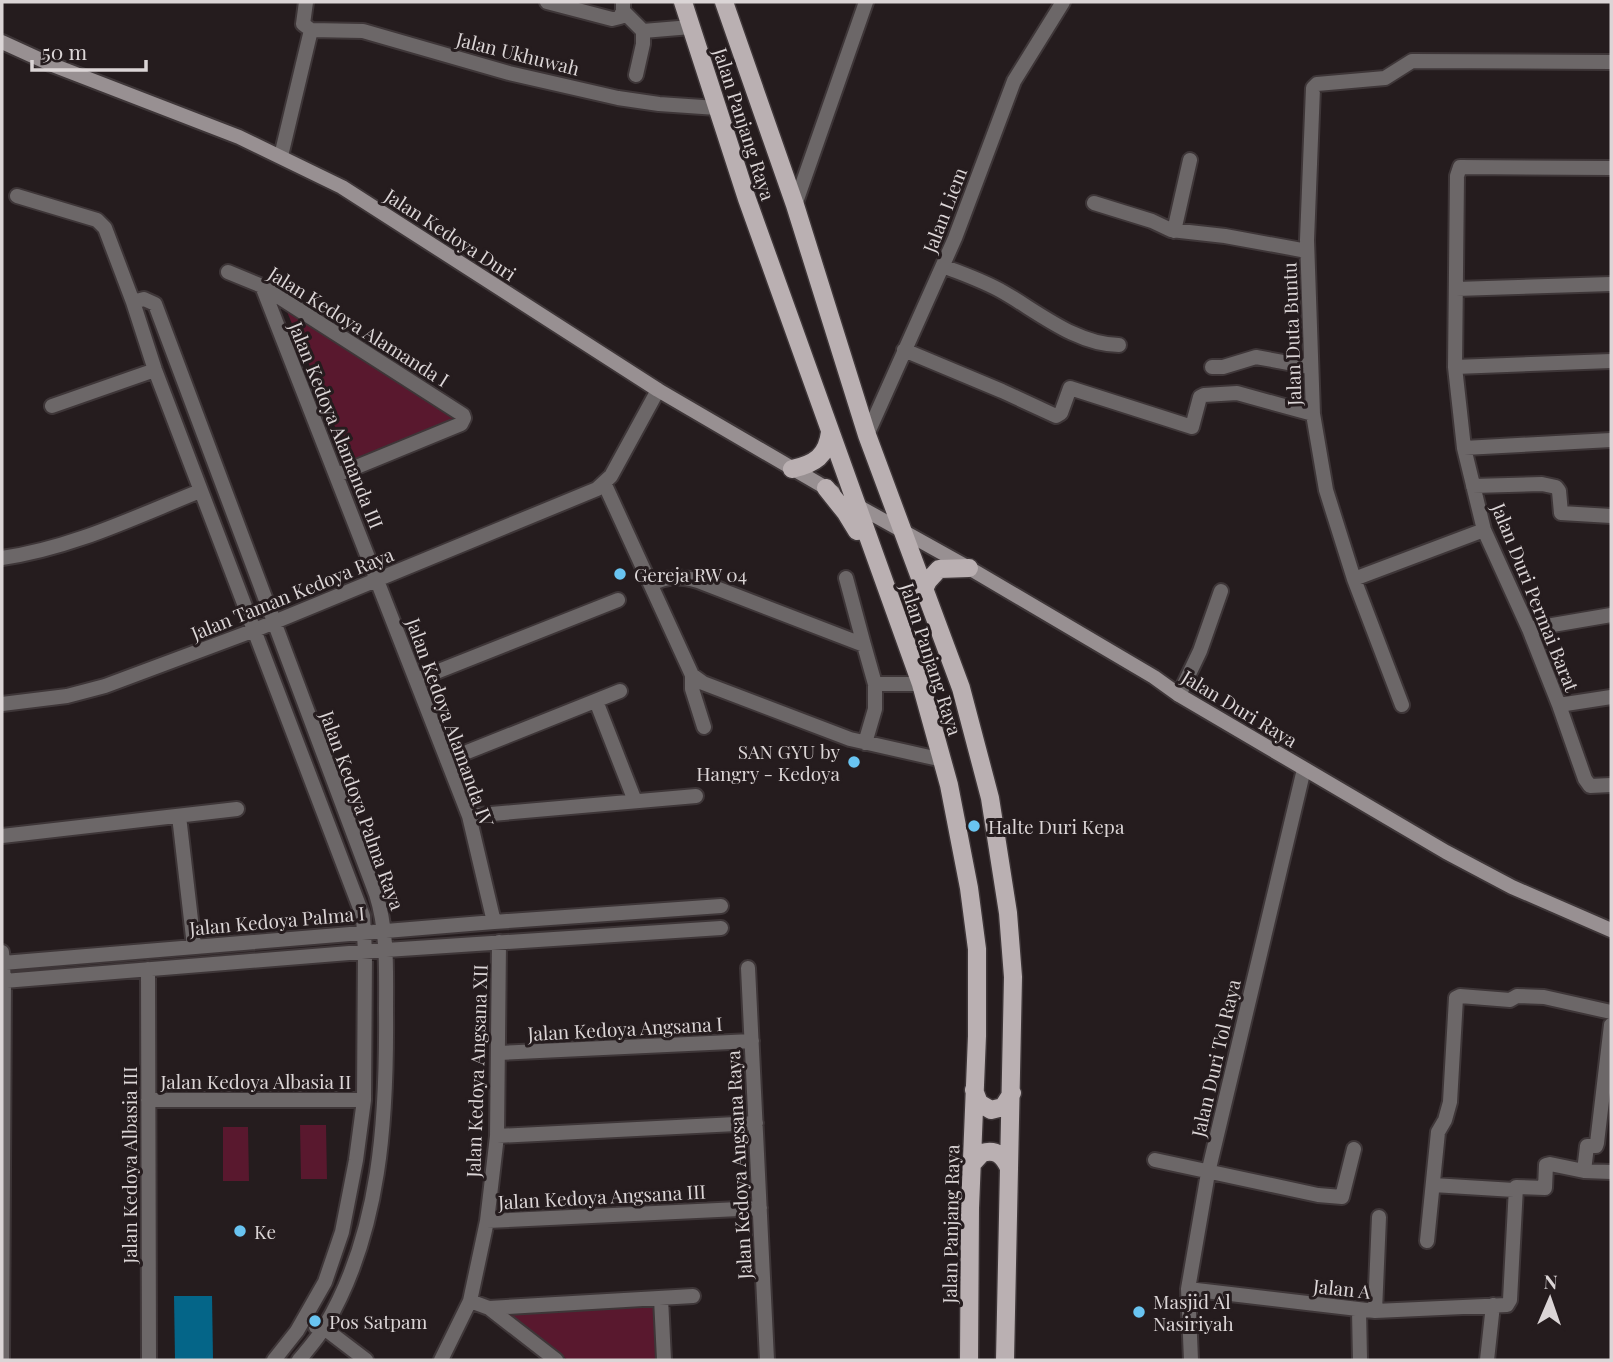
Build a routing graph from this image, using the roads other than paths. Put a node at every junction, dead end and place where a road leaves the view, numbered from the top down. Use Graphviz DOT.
graph roads {
  1 [pos="306,2"];
  2 [pos="547,2"];
  3 [pos="683,2"];
  4 [pos="724,2"];
  5 [pos="866,2"];
  6 [pos="1063,2"];
  7 [pos="623,6"];
  8 [pos="691,27"];
  9 [pos="311,30"];
  10 [pos="643,31"];
  11 [pos="2,42"];
  12 [pos="1611,62"];
  13 [pos="636,75"];
  14 [pos="717,108"];
  15 [pos="281,156"];
  16 [pos="1190,160"];
  17 [pos="1611,168"];
  18 [pos="17,196"];
  19 [pos="1094,203"];
  20 [pos="795,205"];
  21 [pos="1174,231"];
  22 [pos="1307,251"];
  23 [pos="943,266"];
  24 [pos="229,272"];
  25 [pos="1611,284"];
  26 [pos="262,286"];
  27 [pos="1456,289"];
  28 [pos="133,302"];
  29 [pos="1119,345"];
  30 [pos="904,351"];
  31 [pos="1611,360"];
  32 [pos="1212,367"];
  33 [pos="1310,367"];
  34 [pos="1455,367"];
  35 [pos="155,370"];
  36 [pos="658,390"];
  37 [pos="52,406"];
  38 [pos="1313,414"];
  39 [pos="831,431"];
  40 [pos="867,435"];
  41 [pos="1611,440"];
  42 [pos="1464,448"];
  43 [pos="792,469"];
  44 [pos="337,475"];
  45 [pos="605,485"];
  46 [pos="1473,486"];
  47 [pos="826,488"];
  48 [pos="200,491"];
  49 [pos="856,505"];
  50 [pos="1611,516"];
  51 [pos="901,530"];
  52 [pos="1484,530"];
  53 [pos="2,558"];
  54 [pos="969,568"];
  55 [pos="880,569"];
  56 [pos="846,578"];
  57 [pos="377,579"];
  58 [pos="1354,579"];
  59 [pos="652,584"];
  60 [pos="924,589"];
  61 [pos="1221,591"];
  62 [pos="618,600"];
  63 [pos="1611,615"];
  64 [pos="273,622"];
  65 [pos="1529,629"];
  66 [pos="255,630"];
  67 [pos="864,645"];
  68 [pos="692,675"];
  69 [pos="416,680"];
  70 [pos="875,684"];
  71 [pos="922,684"];
  72 [pos="620,691"];
  73 [pos="1179,695"];
  74 [pos="1611,697"];
  75 [pos="596,701"];
  76 [pos="2,704"];
  77 [pos="1402,705"];
  78 [pos="1559,705"];
  79 [pos="704,727"];
  80 [pos="865,743"];
  81 [pos="447,760"];
  82 [pos="943,760"];
  83 [pos="1304,769"];
  84 [pos="1611,785"];
  85 [pos="696,796"];
  86 [pos="635,801"];
  87 [pos="237,809"];
  88 [pos="179,816"];
  89 [pos="469,816"];
  90 [pos="2,836"];
  91 [pos="721,906"];
  92 [pos="606,914"];
  93 [pos="494,922"];
  94 [pos="721,928"];
  95 [pos="385,930"];
  96 [pos="1611,930"];
  97 [pos="365,932"];
  98 [pos="607,935"];
  99 [pos="499,942"];
  100 [pos="194,946"];
  101 [pos="386,950"];
  102 [pos="365,952"];
  103 [pos="2,958"];
  104 [pos="748,968"];
  105 [pos="148,969"];
  106 [pos="4,981"];
  107 [pos="1611,1012"];
  108 [pos="1611,1025"];
  109 [pos="752,1041"];
  110 [pos="499,1053"];
  111 [pos="974,1090"];
  112 [pos="1012,1093"];
  113 [pos="148,1100"];
  114 [pos="365,1100"];
  115 [pos="756,1123"];
  116 [pos="497,1136"];
  117 [pos="1354,1149"];
  118 [pos="1155,1160"];
  119 [pos="972,1164"];
  120 [pos="1009,1168"];
  121 [pos="1584,1171"];
  122 [pos="1611,1172"];
  123 [pos="1208,1173"];
  124 [pos="1433,1185"];
  125 [pos="1514,1190"];
  126 [pos="760,1208"];
  127 [pos="1380,1217"];
  128 [pos="487,1221"];
  129 [pos="1427,1241"];
  130 [pos="1188,1289"];
  131 [pos="694,1296"];
  132 [pos="661,1298"];
  133 [pos="470,1301"];
  134 [pos="1493,1306"];
  135 [pos="489,1308"];
  136 [pos="1359,1310"];
  137 [pos="1375,1311"];
  138 [pos="307,1315"];
  139 [pos="324,1328"];
  140 [pos="2,1360"];
  141 [pos="149,1360"];
  142 [pos="274,1360"];
  143 [pos="299,1360"];
  144 [pos="366,1360"];
  145 [pos="441,1360"];
  146 [pos="556,1360"];
  147 [pos="664,1360"];
  148 [pos="767,1360"];
  149 [pos="969,1360"];
  150 [pos="1005,1360"];
  151 [pos="1191,1360"];
  152 [pos="1360,1360"];
  153 [pos="1487,1360"];
  1 -- 9 [label="street"];
  2 -- 7 [label="street"];
  3 -- 8 [label="main road, Jalan Panjang Raya"];
  4 -- 20 [label="main road, Jalan Panjang Raya"];
  5 -- 20 [label="street"];
  6 -- 23 [label="street, Jalan Liem"];
  7 -- 10 [label="street"];
  8 -- 10 [label="street"];
  8 -- 14 [label="main road, Jalan Panjang Raya"];
  9 -- 14 [label="street, Jalan Ukhuwah"];
  9 -- 15 [label="street"];
  10 -- 13 [label="street"];
  11 -- 15 [label="street, Jalan Kedoya Duri"];
  12 -- 22 [label="street, Jalan Duta Buntu"];
  14 -- 39 [label="main road, Jalan Panjang Raya"];
  15 -- 36 [label="street, Jalan Kedoya Duri"];
  16 -- 21 [label="street"];
  17 -- 27 [label="street, Jalan Duri Permai Barat"];
  18 -- 28 [label="street, Jalan Kedoya Palma Raya"];
  19 -- 21 [label="street"];
  20 -- 40 [label="main road, Jalan Panjang Raya"];
  21 -- 22 [label="street"];
  22 -- 33 [label="street, Jalan Duta Buntu"];
  23 -- 29 [label="street"];
  23 -- 30 [label="street, Jalan Liem"];
  24 -- 26 [label="street, Jalan Kedoya Alamanda I"];
  25 -- 27 [label="street"];
  26 -- 44 [label="street, Jalan Kedoya Alamanda III"];
  26 -- 44 [label="street, Jalan Kedoya Alamanda I"];
  27 -- 34 [label="street, Jalan Duri Permai Barat"];
  28 -- 35 [label="street, Jalan Kedoya Palma Raya"];
  28 -- 64 [label="street, Jalan Kedoya Palma Raya"];
  30 -- 38 [label="street"];
  30 -- 40 [label="street, Jalan Liem"];
  31 -- 34 [label="street"];
  32 -- 33 [label="street"];
  33 -- 38 [label="street, Jalan Duta Buntu"];
  34 -- 42 [label="street, Jalan Duri Permai Barat"];
  35 -- 37 [label="street"];
  35 -- 48 [label="street, Jalan Kedoya Palma Raya"];
  36 -- 43 [label="street, Jalan Kedoya Duri"];
  36 -- 45 [label="street"];
  38 -- 58 [label="street, Jalan Duta Buntu"];
  39 -- 43 [label="main road"];
  39 -- 49 [label="main road, Jalan Panjang Raya"];
  40 -- 51 [label="main road, Jalan Panjang Raya"];
  41 -- 42 [label="street"];
  42 -- 46 [label="street, Jalan Duri Permai Barat"];
  43 -- 47 [label="street, Jalan Kedoya Duri"];
  44 -- 57 [label="street, Jalan Kedoya Alamanda III"];
  45 -- 57 [label="street, Jalan Taman Kedoya Raya"];
  45 -- 59 [label="street"];
  46 -- 50 [label="street"];
  46 -- 52 [label="street, Jalan Duri Permai Barat"];
  47 -- 49 [label="street, Jalan Kedoya Duri"];
  47 -- 55 [label="main road"];
  48 -- 53 [label="street"];
  48 -- 66 [label="street, Jalan Kedoya Palma Raya"];
  49 -- 51 [label="street, Jalan Duri Raya"];
  49 -- 55 [label="main road, Jalan Panjang Raya"];
  51 -- 54 [label="street, Jalan Duri Raya"];
  51 -- 60 [label="main road, Jalan Panjang Raya"];
  52 -- 58 [label="street"];
  52 -- 65 [label="street, Jalan Duri Permai Barat"];
  54 -- 60 [label="main road"];
  54 -- 73 [label="street, Jalan Duri Raya"];
  55 -- 71 [label="main road, Jalan Panjang Raya"];
  56 -- 67 [label="street"];
  57 -- 64 [label="street, Jalan Taman Kedoya Raya"];
  57 -- 69 [label="street, Jalan Kedoya Alamanda IV"];
  58 -- 77 [label="street, Jalan Duta Buntu"];
  59 -- 67 [label="street"];
  59 -- 68 [label="street"];
  60 -- 112 [label="main road, Jalan Panjang Raya"];
  61 -- 73 [label="street"];
  62 -- 69 [label="street"];
  63 -- 65 [label="street"];
  64 -- 66 [label="street, Jalan Taman Kedoya Raya"];
  64 -- 95 [label="street, Jalan Kedoya Palma Raya"];
  65 -- 78 [label="street, Jalan Duri Permai Barat"];
  66 -- 76 [label="street, Jalan Taman Kedoya Raya"];
  66 -- 97 [label="street, Jalan Kedoya Palma Raya"];
  67 -- 70 [label="street"];
  68 -- 79 [label="street"];
  68 -- 80 [label="street"];
  69 -- 81 [label="street, Jalan Kedoya Alamanda IV"];
  70 -- 71 [label="street"];
  70 -- 80 [label="street"];
  71 -- 82 [label="main road, Jalan Panjang Raya"];
  72 -- 75 [label="street"];
  73 -- 83 [label="street, Jalan Duri Raya"];
  74 -- 78 [label="street"];
  75 -- 81 [label="street"];
  75 -- 86 [label="street"];
  78 -- 84 [label="street, Jalan Duri Permai Barat"];
  80 -- 82 [label="street"];
  81 -- 89 [label="street, Jalan Kedoya Alamanda IV"];
  82 -- 111 [label="main road, Jalan Panjang Raya"];
  83 -- 96 [label="street, Jalan Duri Raya"];
  83 -- 123 [label="street, Jalan Duri Tol Raya"];
  85 -- 86 [label="street"];
  86 -- 89 [label="street"];
  87 -- 88 [label="street"];
  88 -- 90 [label="street"];
  88 -- 100 [label="street"];
  89 -- 93 [label="street, Jalan Kedoya Alamanda IV"];
  91 -- 92 [label="street, Jalan Kedoya Palma I"];
  92 -- 93 [label="street, Jalan Kedoya Palma I"];
  92 -- 98 [label="street"];
  93 -- 95 [label="street, Jalan Kedoya Palma I"];
  94 -- 98 [label="street, Jalan Kedoya Palma I"];
  95 -- 97 [label="street, Jalan Kedoya Palma I"];
  95 -- 101 [label="street, Jalan Kedoya Palma Raya"];
  97 -- 100 [label="street, Jalan Kedoya Palma I"];
  97 -- 102 [label="street, Jalan Kedoya Palma Raya"];
  98 -- 99 [label="street, Jalan Kedoya Palma I"];
  99 -- 101 [label="street, Jalan Kedoya Palma I"];
  99 -- 110 [label="street, Jalan Kedoya Angsana XII"];
  100 -- 103 [label="street, Jalan Kedoya Palma I"];
  101 -- 102 [label="street, Jalan Kedoya Palma I"];
  101 -- 139 [label="street, Jalan Kedoya Palma Raya"];
  102 -- 105 [label="street, Jalan Kedoya Palma I"];
  102 -- 114 [label="street, Jalan Kedoya Palma Raya"];
  103 -- 106 [label="street"];
  104 -- 109 [label="street, Jalan Kedoya Angsana Raya"];
  105 -- 106 [label="street, Jalan Kedoya Palma I"];
  105 -- 113 [label="street, Jalan Kedoya Albasia III"];
  106 -- 140 [label="street"];
  107 -- 124 [label="street"];
  108 -- 121 [label="street"];
  109 -- 110 [label="street, Jalan Kedoya Angsana I"];
  109 -- 115 [label="street, Jalan Kedoya Angsana Raya"];
  110 -- 116 [label="street, Jalan Kedoya Angsana XII"];
  111 -- 112 [label="main road"];
  111 -- 119 [label="main road, Jalan Panjang Raya"];
  112 -- 120 [label="main road, Jalan Panjang Raya"];
  113 -- 114 [label="street, Jalan Kedoya Albasia II"];
  113 -- 141 [label="street, Jalan Kedoya Albasia III"];
  114 -- 138 [label="street, Jalan Kedoya Palma Raya"];
  115 -- 116 [label="street"];
  115 -- 126 [label="street, Jalan Kedoya Angsana Raya"];
  116 -- 128 [label="street, Jalan Kedoya Angsana XII"];
  117 -- 123 [label="street"];
  118 -- 123 [label="street"];
  119 -- 120 [label="main road"];
  119 -- 149 [label="main road, Jalan Panjang Raya"];
  120 -- 150 [label="main road, Jalan Panjang Raya"];
  121 -- 122 [label="street"];
  121 -- 125 [label="street"];
  123 -- 130 [label="street, Jalan Duri Tol Raya"];
  124 -- 125 [label="street"];
  124 -- 129 [label="street"];
  125 -- 134 [label="street"];
  126 -- 128 [label="street, Jalan Kedoya Angsana III"];
  126 -- 148 [label="street, Jalan Kedoya Angsana Raya"];
  127 -- 137 [label="street"];
  128 -- 133 [label="street, Jalan Kedoya Angsana XII"];
  130 -- 136 [label="street, Jalan A"];
  130 -- 151 [label="street, Jalan Duri Tol Raya"];
  131 -- 132 [label="street"];
  132 -- 135 [label="street"];
  132 -- 147 [label="street"];
  133 -- 135 [label="street"];
  133 -- 145 [label="street, Jalan Kedoya Angsana XII"];
  134 -- 137 [label="street, Jalan A"];
  134 -- 153 [label="street"];
  135 -- 146 [label="street"];
  136 -- 137 [label="street, Jalan A"];
  136 -- 152 [label="street"];
  138 -- 139 [label="street"];
  138 -- 142 [label="street, Jalan Kedoya Palma Raya"];
  139 -- 143 [label="street, Jalan Kedoya Palma Raya"];
  139 -- 144 [label="street"];
}
